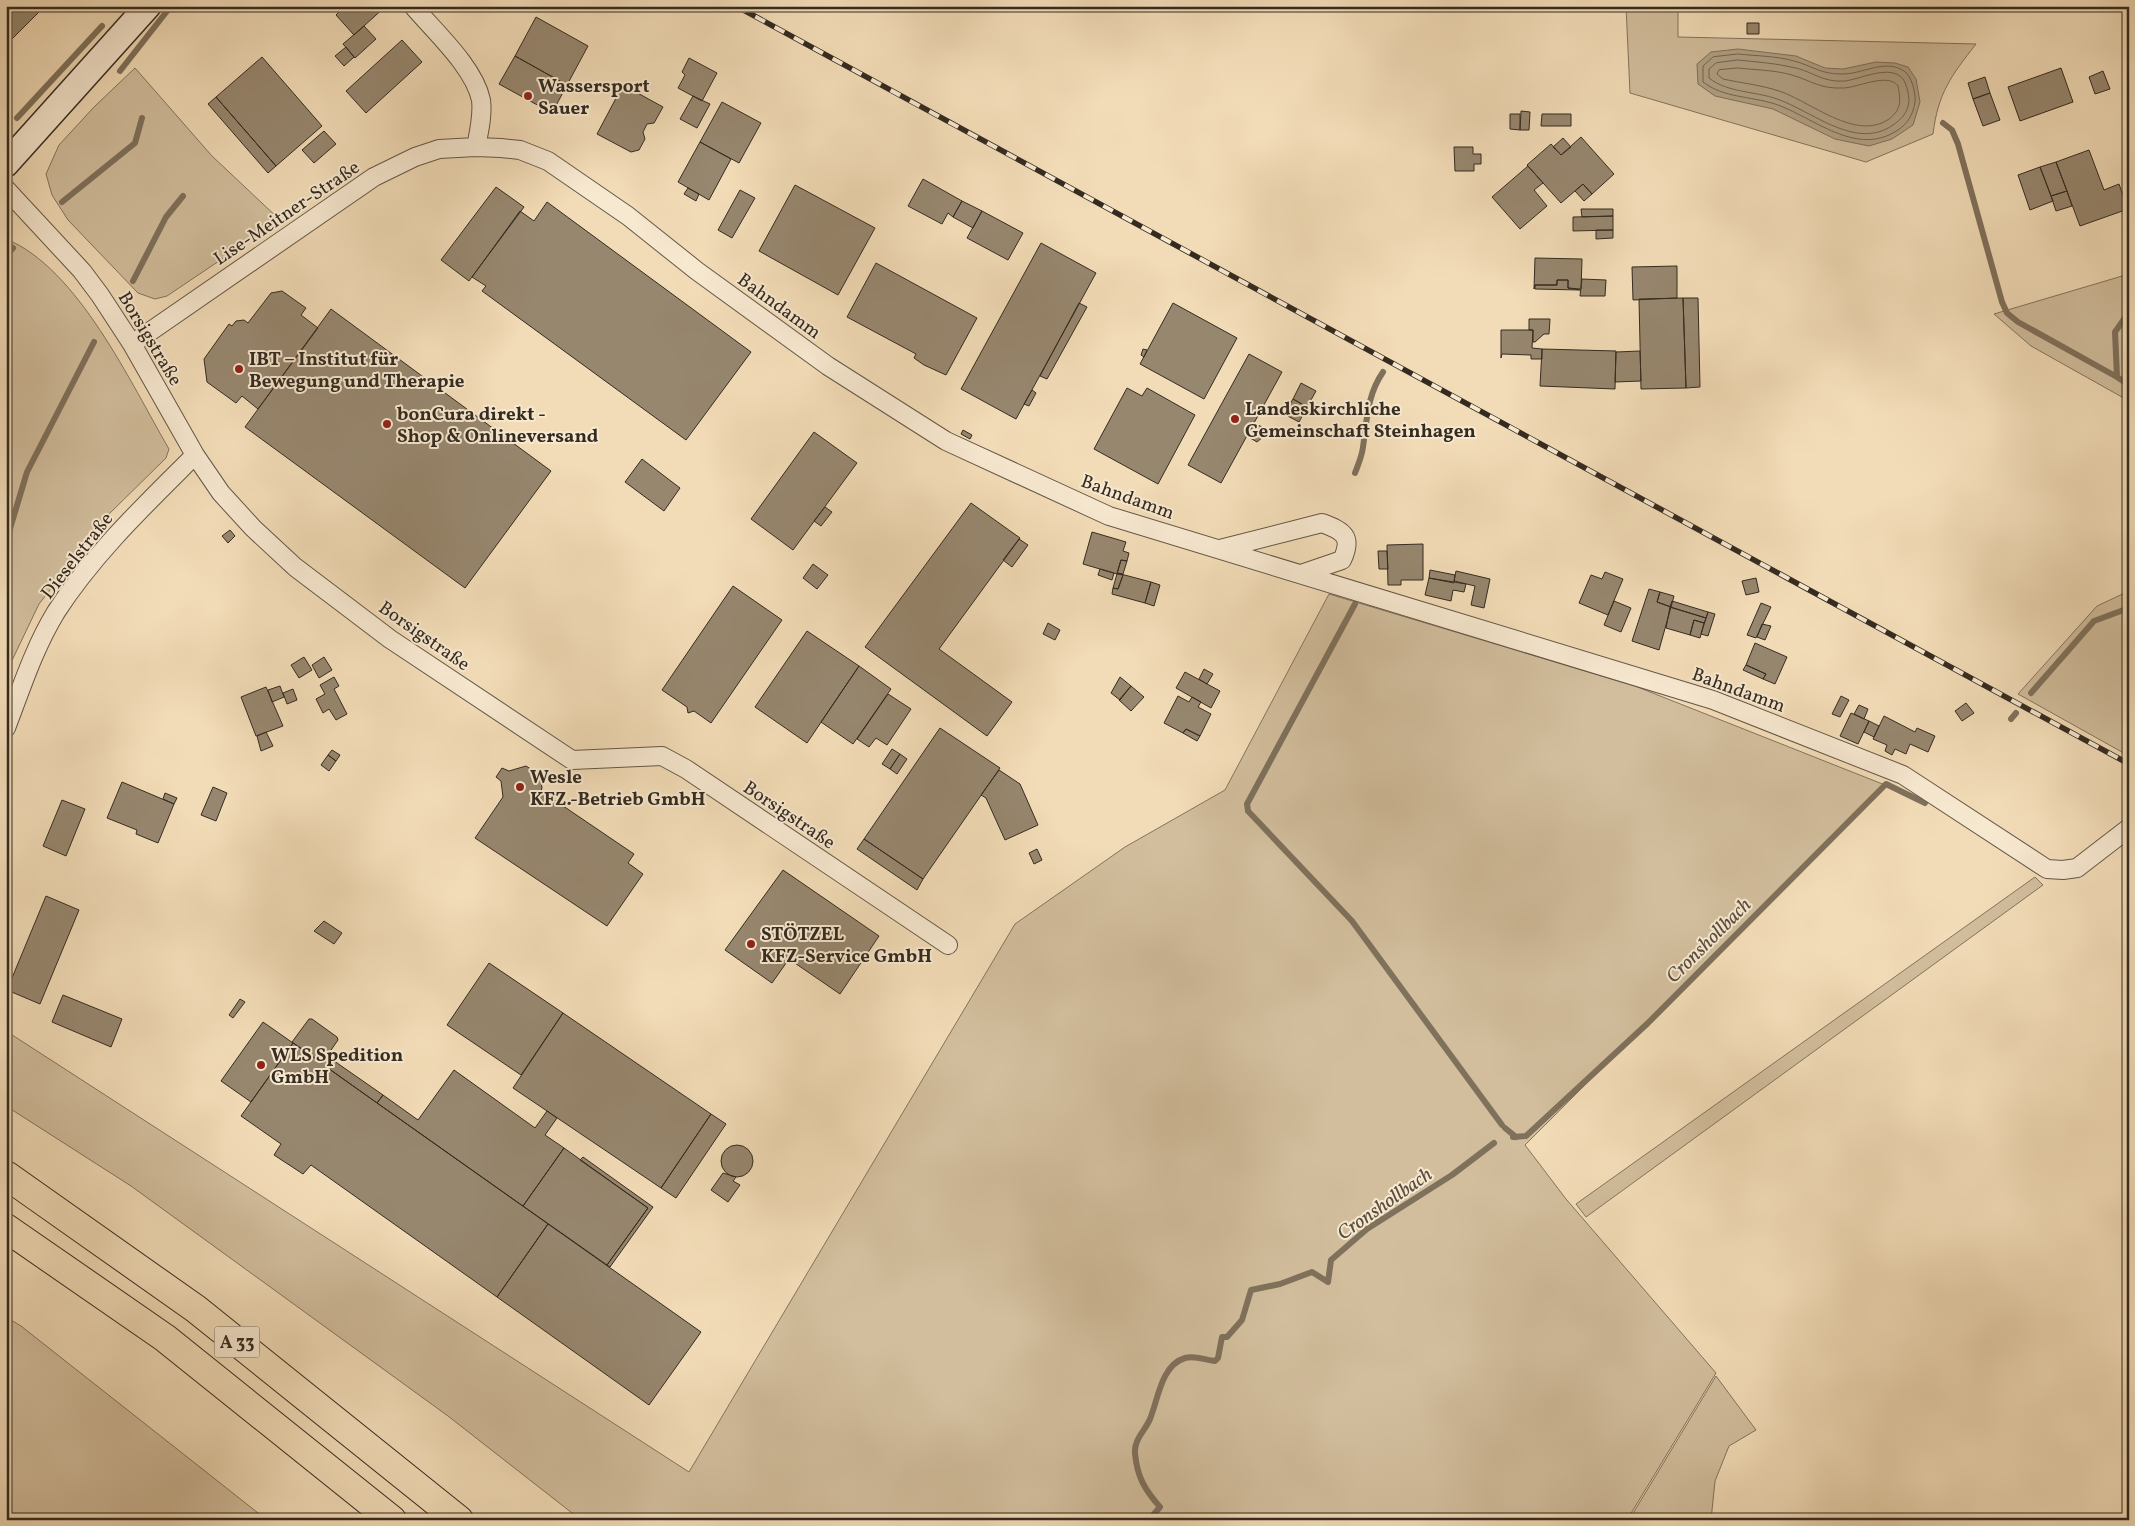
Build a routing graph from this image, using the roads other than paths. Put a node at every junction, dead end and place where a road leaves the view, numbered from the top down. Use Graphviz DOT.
graph roads {
  1 [pos="148,6"];
  2 [pos="413,6"];
  3 [pos="476,146"];
  4 [pos="6,164"];
  5 [pos="6,189"];
  6 [pos="132,344"];
  7 [pos="195,455"];
  8 [pos="1220,549"];
  9 [pos="1301,574"];
  10 [pos="6,728"];
  11 [pos="2129,828"];
  12 [pos="948,945"];
  13 [pos="6,1176"];
  14 [pos="6,1228"];
  15 [pos="392,1520"];
  16 [pos="459,1520"];
  1 -- 4 [label="main road"];
  2 -- 3 [label="street"];
  3 -- 6 [label="street, Lise-Meitner-Straße"];
  3 -- 8 [label="street, Bahndamm"];
  5 -- 6 [label="street, Borsigstraße"];
  6 -- 7 [label="street, Borsigstraße"];
  7 -- 10 [label="street, Dieselstraße"];
  7 -- 12 [label="street, Borsigstraße"];
  8 -- 9 [label="street, Bahndamm"];
  8 -- 9 [label="street"];
  9 -- 11 [label="street, Bahndamm"];
  13 -- 16 [label="highway, A 33"];
  14 -- 15 [label="highway, A 33"];
}
